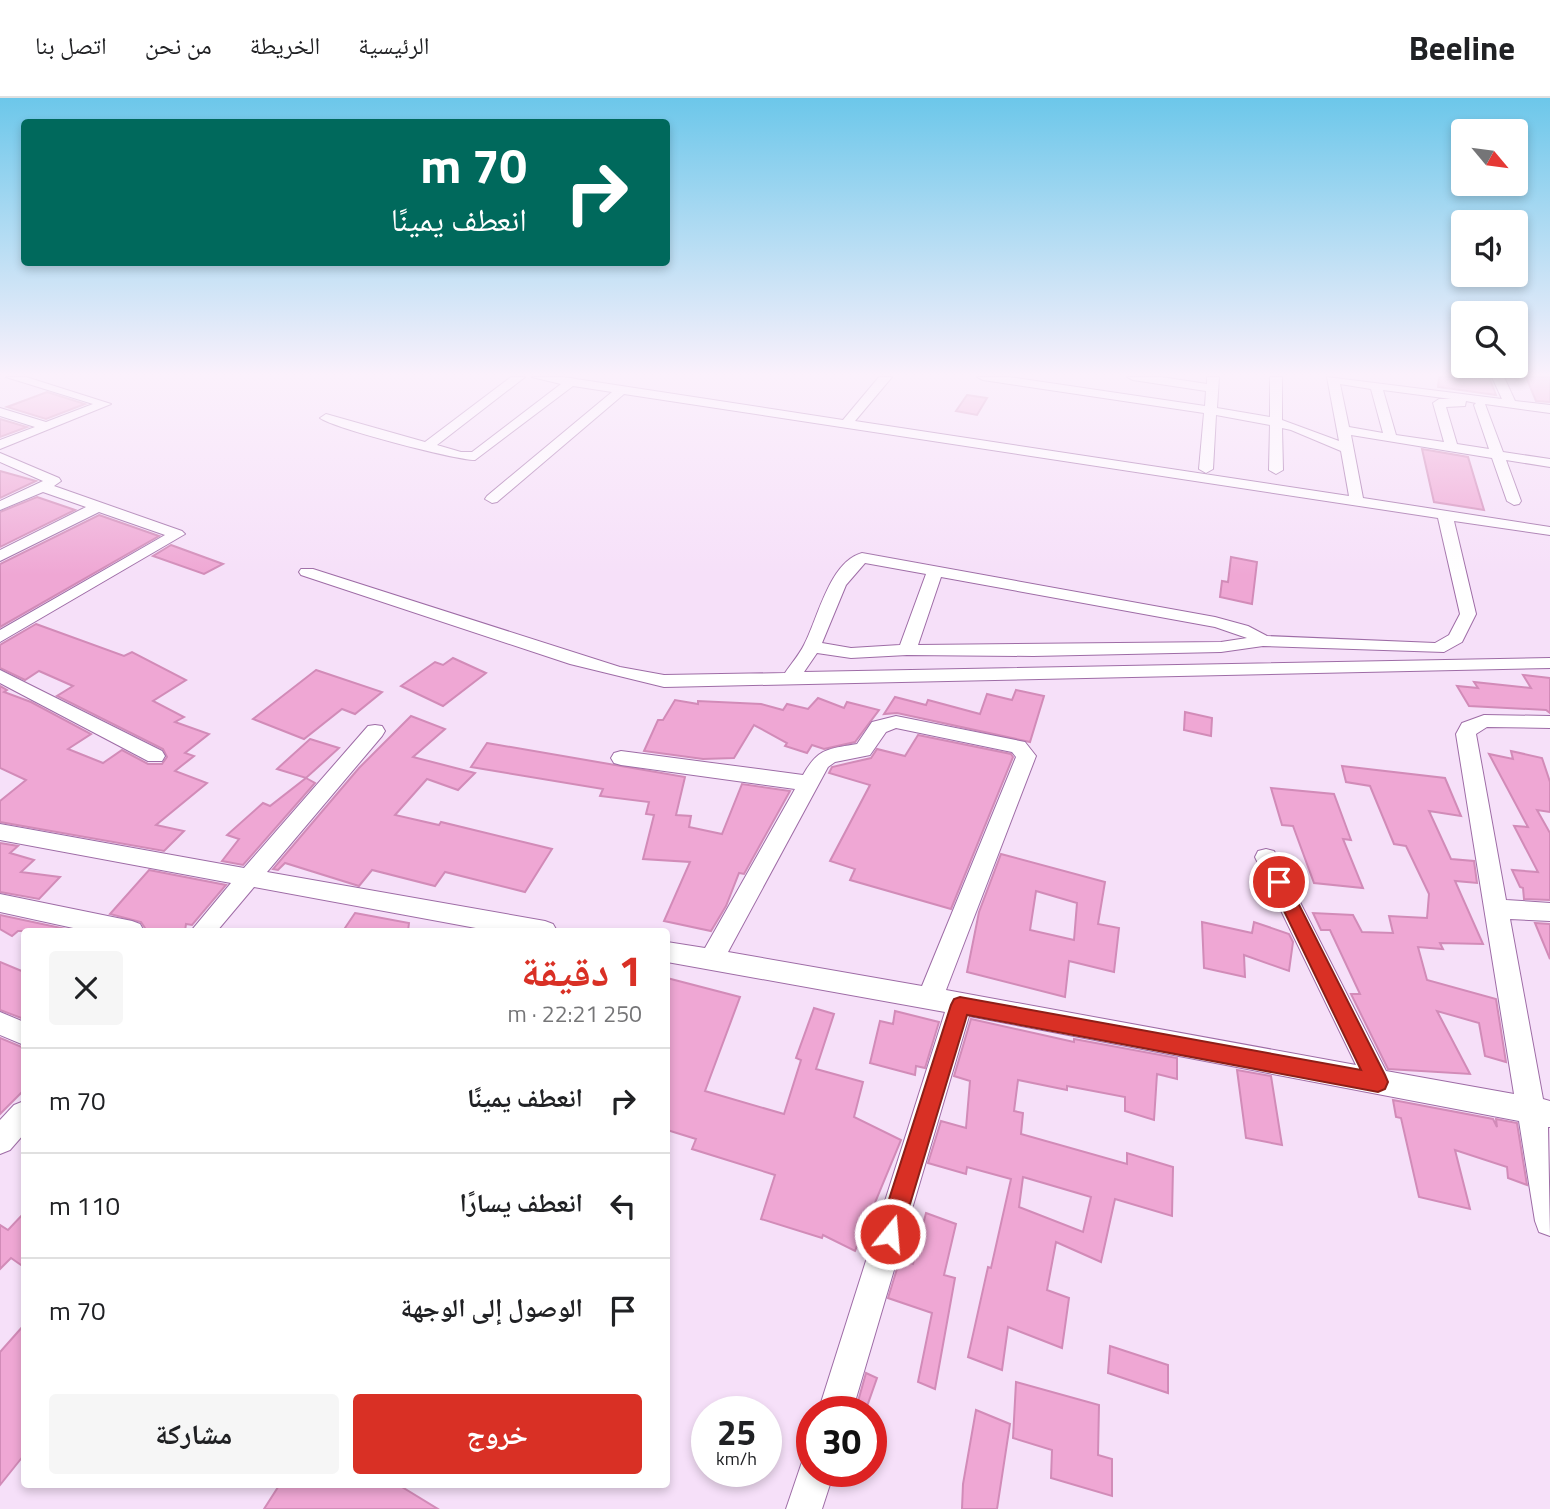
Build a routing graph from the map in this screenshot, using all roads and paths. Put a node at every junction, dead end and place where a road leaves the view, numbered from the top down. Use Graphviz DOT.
graph roads {
  1 [pos="412,443"];
  2 [pos="432,443"];
  3 [pos="492,443"];
  4 [pos="558,443"];
  5 [pos="969,443"];
  6 [pos="1208,443"];
  7 [pos="1276,443"];
  8 [pos="1331,443"];
  9 [pos="1346,443"];
  10 [pos="1421,443"];
  11 [pos="1451,443"];
  12 [pos="1494,443"];
  13 [pos="426,447"];
  14 [pos="1452,448"];
  15 [pos="1347,449"];
  16 [pos="1498,455"];
  17 [pos="0,457"];
  18 [pos="1550,463"];
  19 [pos="1206,469"];
  20 [pos="1276,470"];
  21 [pos="42,487"];
  22 [pos="492,499"];
  23 [pos="1514,501"];
  24 [pos="1357,502"];
  25 [pos="0,506"];
  26 [pos="97,507"];
  27 [pos="1445,516"];
  28 [pos="1550,531"];
  29 [pos="0,556"];
  30 [pos="935,571"];
  31 [pos="307,572"];
  32 [pos="0,637"];
  33 [pos="1263,641"];
  34 [pos="812,647"];
  35 [pos="907,650"];
  36 [pos="1550,663"];
  37 [pos="0,676"];
  38 [pos="790,679"];
  39 [pos="1550,723"];
  40 [pos="375,731"];
  41 [pos="155,756"];
  42 [pos="621,758"];
  43 [pos="808,783"];
  44 [pos="0,832"];
  45 [pos="1266,857"];
  46 [pos="247,878"];
  47 [pos="0,903"];
  48 [pos="1497,909"];
  49 [pos="1550,912"];
  50 [pos="118,928"];
  51 [pos="205,928"];
  52 [pos="528,928"];
  53 [pos="670,953"];
  54 [pos="711,960"];
  55 [pos="930,998"];
  56 [pos="960,1005"];
  57 [pos="0,1023"];
  58 [pos="21,1033"];
  59 [pos="1378,1082"];
  60 [pos="1541,1113"];
  61 [pos="21,1117"];
  62 [pos="0,1140"];
  63 [pos="1550,1221"];
  64 [pos="840,1396"];
  65 [pos="811,1487"];
  66 [pos="804,1509"];
  1 -- 13 [label="street"];
  2 -- 13 [label="street"];
  3 -- 13 [label="street"];
  4 -- 22 [label="street"];
  5 -- 24 [label="street"];
  6 -- 19 [label="street"];
  7 -- 20 [label="street"];
  8 -- 15 [label="street"];
  9 -- 15 [label="street"];
  10 -- 14 [label="street"];
  11 -- 14 [label="street"];
  12 -- 16 [label="street"];
  14 -- 16 [label="street"];
  15 -- 24 [label="street"];
  16 -- 18 [label="street"];
  16 -- 23 [label="street"];
  17 -- 21 [label="street"];
  21 -- 25 [label="street"];
  21 -- 26 [label="street"];
  24 -- 27 [label="street"];
  26 -- 29 [label="street"];
  26 -- 32 [label="street"];
  27 -- 28 [label="street"];
  27 -- 33 [label="street"];
  30 -- 33 [label="street"];
  30 -- 34 [label="street"];
  30 -- 35 [label="street"];
  31 -- 38 [label="street"];
  33 -- 35 [label="street"];
  34 -- 35 [label="street"];
  34 -- 38 [label="street"];
  36 -- 38 [label="street"];
  37 -- 41 [label="street"];
  39 -- 48 [label="street"];
  40 -- 46 [label="street"];
  42 -- 43 [label="street"];
  43 -- 54 [label="street"];
  43 -- 55 [label="street"];
  44 -- 46 [label="street"];
  45 -- 59 [label="street"];
  46 -- 51 [label="street"];
  46 -- 52 [label="street"];
  47 -- 50 [label="street"];
  48 -- 49 [label="street"];
  48 -- 60 [label="street"];
  53 -- 54 [label="street"];
  54 -- 55 [label="street"];
  55 -- 56 [label="street"];
  56 -- 59 [label="street"];
  56 -- 64 [label="street"];
  57 -- 58 [label="street"];
  59 -- 60 [label="street"];
  60 -- 63 [label="street"];
  61 -- 62 [label="street"];
  65 -- 66 [label="street"];
}
